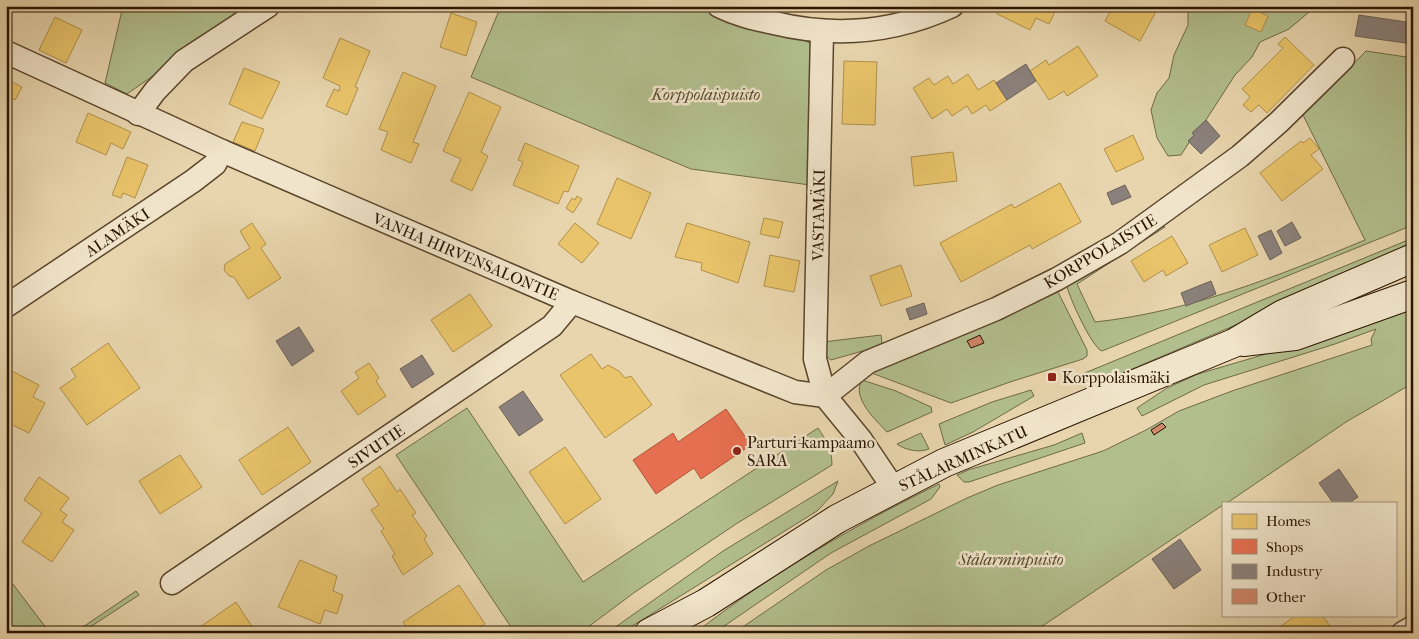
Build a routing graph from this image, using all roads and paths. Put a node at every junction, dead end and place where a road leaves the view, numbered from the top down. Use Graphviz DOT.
graph roads {
  1 [pos="268,6"];
  2 [pos="720,6"];
  3 [pos="952,6"];
  4 [pos="822,32"];
  5 [pos="6,52"];
  6 [pos="1343,59"];
  7 [pos="138,114"];
  8 [pos="222,151"];
  9 [pos="1413,258"];
  10 [pos="1413,294"];
  11 [pos="572,302"];
  12 [pos="6,306"];
  13 [pos="1234,343"];
  14 [pos="825,396"];
  15 [pos="894,489"];
  16 [pos="172,583"];
  17 [pos="706,603"];
  18 [pos="1413,626"];
  19 [pos="650,633"];
  20 [pos="675,633"];
  21 [pos="1403,633"];
  1 -- 7 [label="street"];
  2 -- 4 [label="street"];
  3 -- 4 [label="street"];
  4 -- 14 [label="street, VASTAMÄKI"];
  5 -- 7 [label="street, VANHA HIRVENSALONTIE"];
  6 -- 14 [label="street, KORPPOLAISTIE"];
  7 -- 8 [label="street, VANHA HIRVENSALONTIE"];
  8 -- 11 [label="street, VANHA HIRVENSALONTIE"];
  8 -- 12 [label="street, ALAMÄKI"];
  9 -- 13 [label="main road, STÅLARMINKATU"];
  10 -- 13 [label="main road, STÅLARMINKATU"];
  11 -- 14 [label="street, VANHA HIRVENSALONTIE"];
  11 -- 16 [label="street, SIVUTIE"];
  13 -- 15 [label="main road, STÅLARMINKATU"];
  14 -- 15 [label="street"];
  15 -- 17 [label="main road, STÅLARMINKATU"];
  17 -- 19 [label="main road, STÅLARMINKATU"];
  17 -- 20 [label="main road, STÅLARMINKATU"];
  18 -- 21 [label="street"];
}
